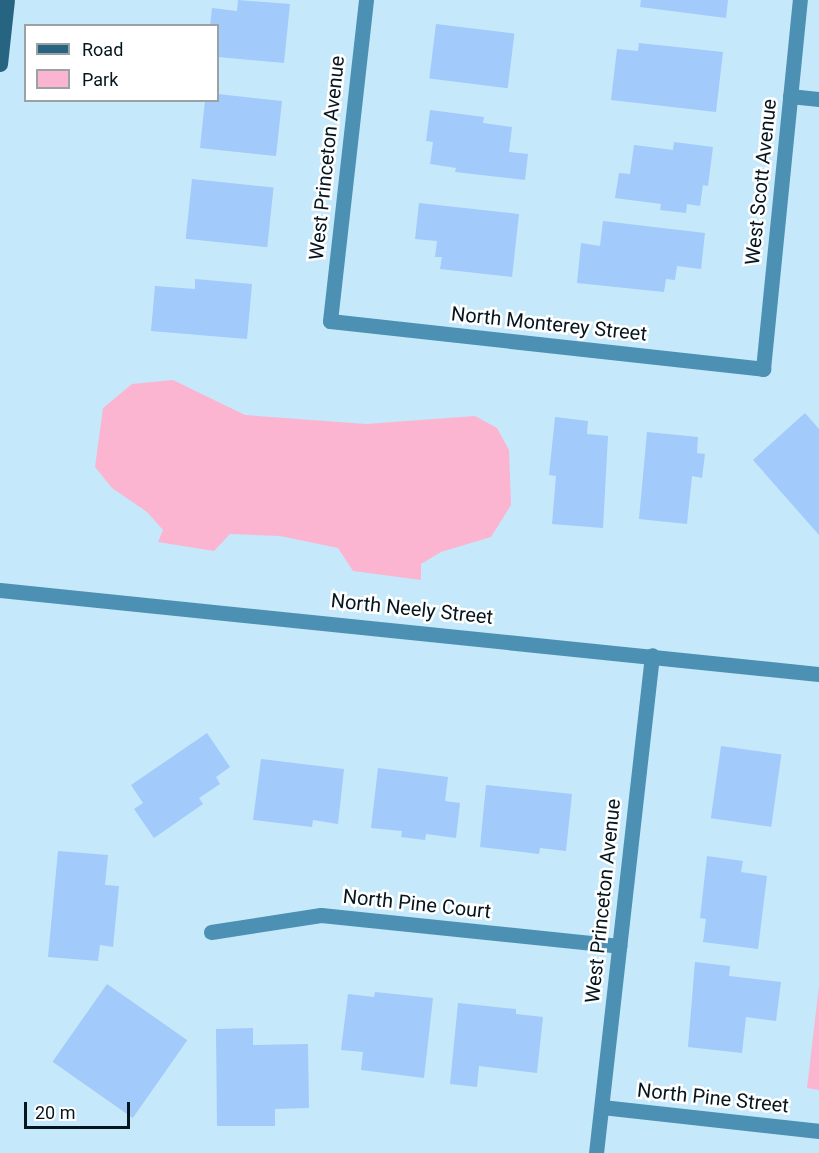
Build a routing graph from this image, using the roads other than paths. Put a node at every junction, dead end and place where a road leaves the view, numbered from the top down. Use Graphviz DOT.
graph roads {
  1 [pos="7,0"];
  2 [pos="366,0"];
  3 [pos="800,0"];
  4 [pos="0,64"];
  5 [pos="790,96"];
  6 [pos="819,99"];
  7 [pos="330,321"];
  8 [pos="763,369"];
  9 [pos="0,590"];
  10 [pos="652,655"];
  11 [pos="819,674"];
  12 [pos="212,932"];
  13 [pos="619,946"];
  14 [pos="602,1107"];
  15 [pos="819,1131"];
  16 [pos="596,1153"];
  1 -- 4 [label="main road"];
  2 -- 7 [label="street, West Princeton Avenue"];
  3 -- 5 [label="street, West Scott Avenue"];
  5 -- 6 [label="street"];
  5 -- 8 [label="street, West Scott Avenue"];
  7 -- 8 [label="street, North Monterey Street"];
  9 -- 10 [label="street, North Neely Street"];
  10 -- 11 [label="street, North Neely Street"];
  10 -- 13 [label="street, West Princeton Avenue"];
  12 -- 13 [label="street, North Pine Court"];
  13 -- 14 [label="street, West Princeton Avenue"];
  14 -- 15 [label="street, North Pine Street"];
  14 -- 16 [label="street, West Princeton Avenue"];
}
